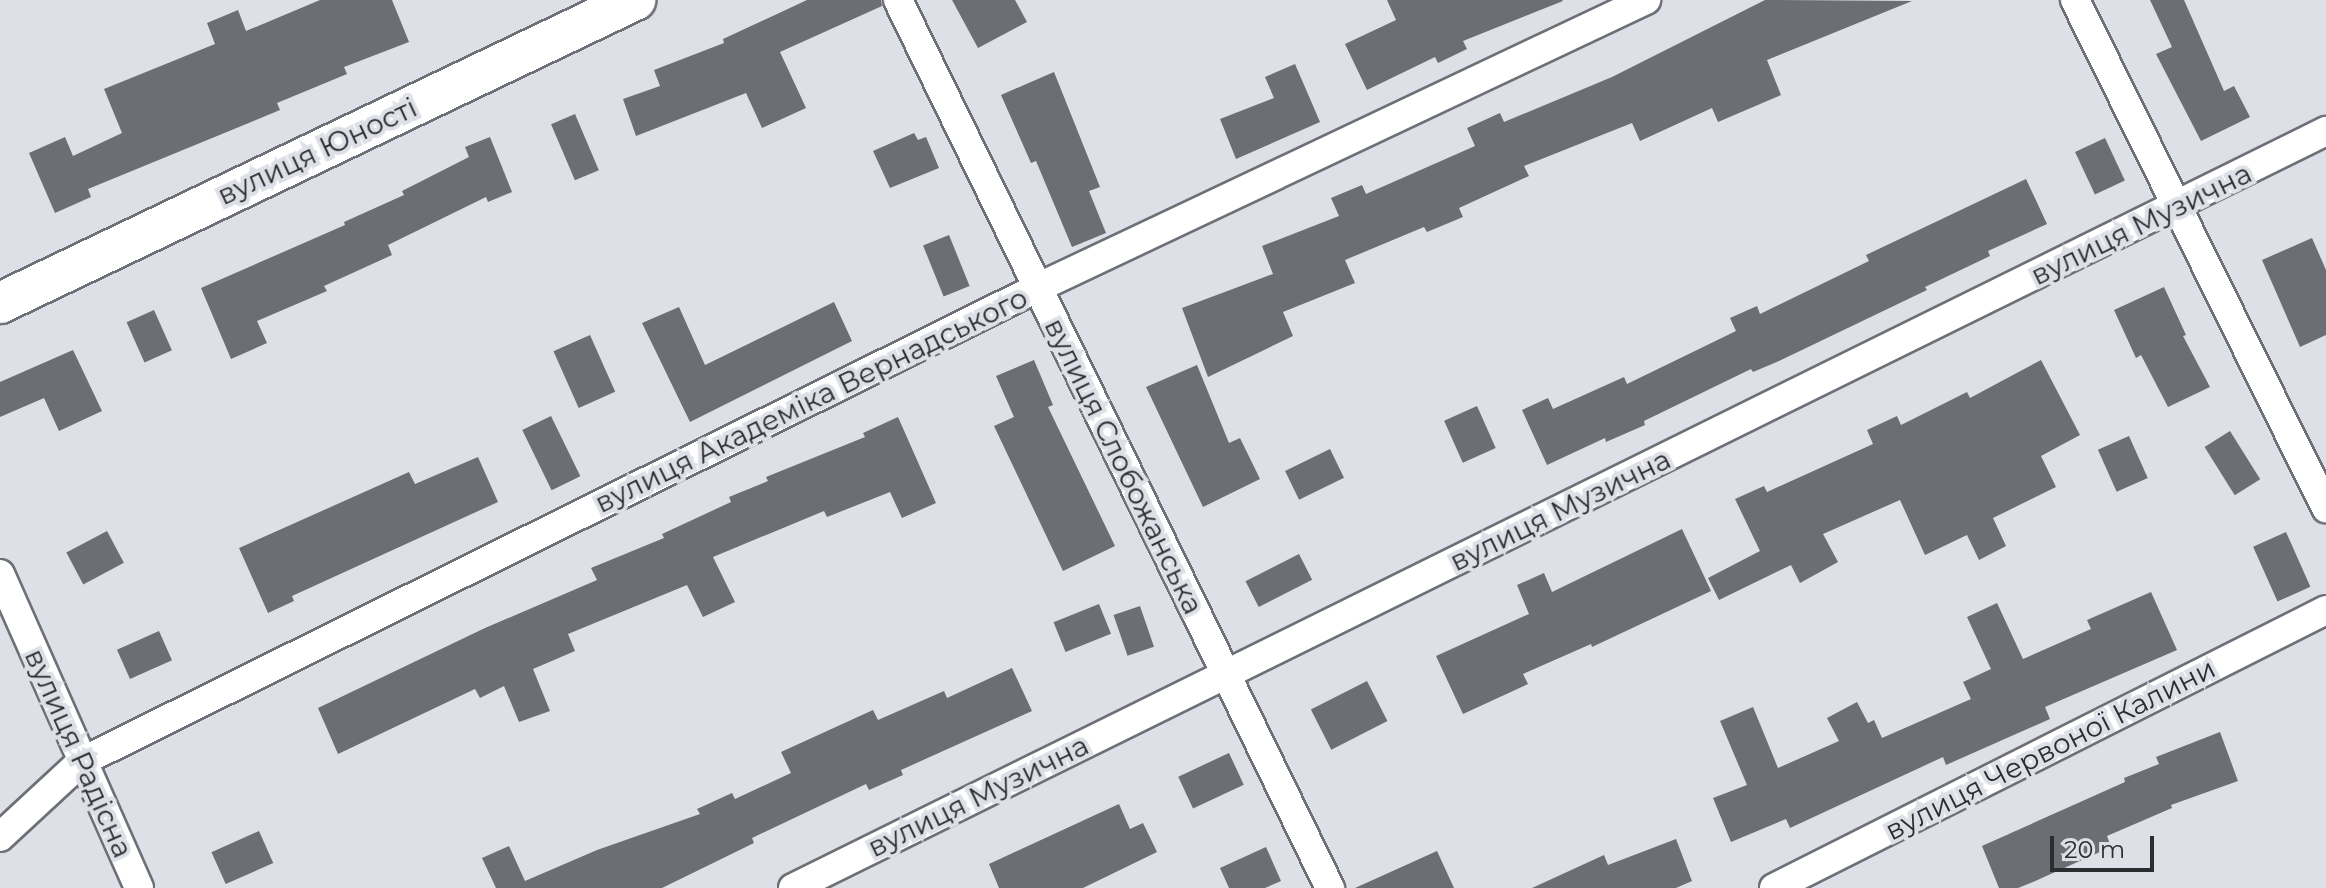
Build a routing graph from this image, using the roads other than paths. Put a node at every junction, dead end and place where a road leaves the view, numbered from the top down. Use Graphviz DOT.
graph roads {
  1 [pos="635,0"];
  2 [pos="898,0"];
  3 [pos="1646,0"];
  4 [pos="2075,0"];
  5 [pos="2326,131"];
  6 [pos="2175,208"];
  7 [pos="1037,288"];
  8 [pos="0,303"];
  9 [pos="2326,508"];
  10 [pos="0,574"];
  11 [pos="2326,610"];
  12 [pos="1226,673"];
  13 [pos="81,762"];
  14 [pos="0,837"];
  15 [pos="139,888"];
  16 [pos="793,888"];
  17 [pos="1330,888"];
  18 [pos="1774,888"];
  1 -- 8 [label="street, вулиця Юності"];
  2 -- 7 [label="street, вулиця Слобожанська"];
  3 -- 7 [label="street, вулиця Академіка Вернадського"];
  4 -- 6 [label="street"];
  5 -- 6 [label="street, вулиця Музична"];
  6 -- 9 [label="street"];
  6 -- 12 [label="street, вулиця Музична"];
  7 -- 12 [label="street, вулиця Слобожанська"];
  7 -- 13 [label="street, вулиця Академіка Вернадського"];
  10 -- 13 [label="street, вулиця Радісна"];
  11 -- 18 [label="street, вулиця Червоної Калини"];
  12 -- 16 [label="street, вулиця Музична"];
  12 -- 17 [label="street, вулиця Слобожанська"];
  13 -- 14 [label="street, вулиця Академіка Вернадського"];
  13 -- 15 [label="street, вулиця Радісна"];
}
